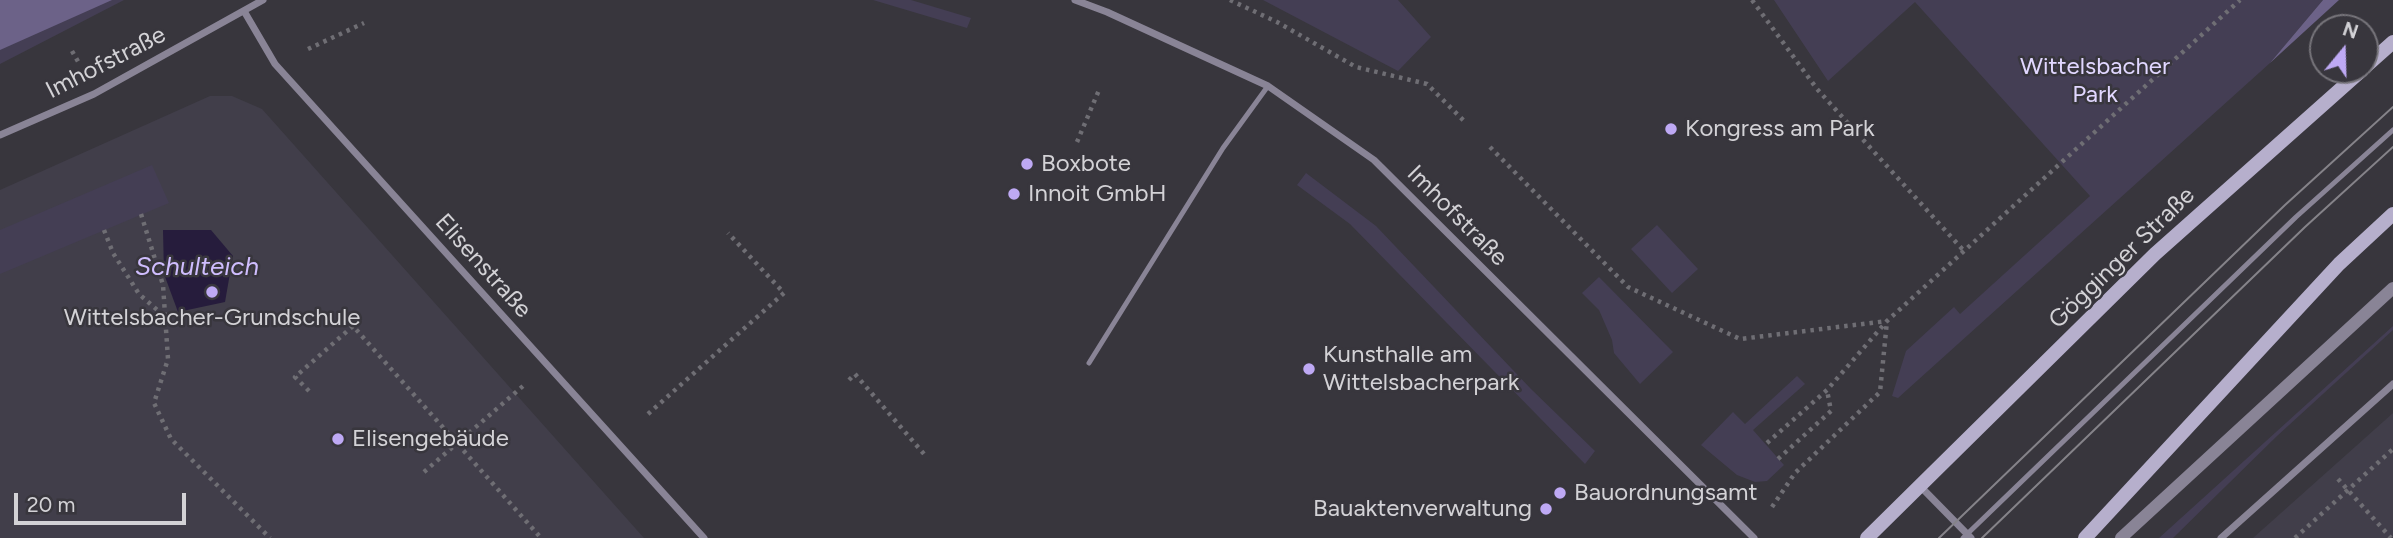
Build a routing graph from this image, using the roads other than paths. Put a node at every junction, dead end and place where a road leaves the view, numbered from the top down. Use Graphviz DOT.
graph roads {
  1 [pos="263,0"];
  2 [pos="1075,0"];
  3 [pos="244,11"];
  4 [pos="2393,42"];
  5 [pos="2379,55"];
  6 [pos="2346,84"];
  7 [pos="1268,86"];
  8 [pos="2393,130"];
  9 [pos="0,135"];
  10 [pos="2393,214"];
  11 [pos="2393,288"];
  12 [pos="1089,363"];
  13 [pos="2393,384"];
  14 [pos="1920,486"];
  15 [pos="1967,537"];
  16 [pos="704,538"];
  17 [pos="1754,538"];
  18 [pos="1867,538"];
  19 [pos="2085,538"];
  20 [pos="2121,538"];
  21 [pos="2221,538"];
  1 -- 3 [label="street, Imhofstraße"];
  2 -- 7 [label="street, Imhofstraße"];
  3 -- 9 [label="street, Imhofstraße"];
  3 -- 16 [label="street, Elisenstraße"];
  4 -- 5 [label="main road, Gögginger Straße"];
  6 -- 14 [label="main road, Gögginger Straße"];
  7 -- 12 [label="lane"];
  7 -- 17 [label="street, Imhofstraße"];
  8 -- 15 [label="lane"];
  10 -- 19 [label="main road"];
  11 -- 20 [label="street"];
  13 -- 21 [label="street"];
  14 -- 15 [label="street"];
  14 -- 18 [label="main road, Gögginger Straße"];
}
